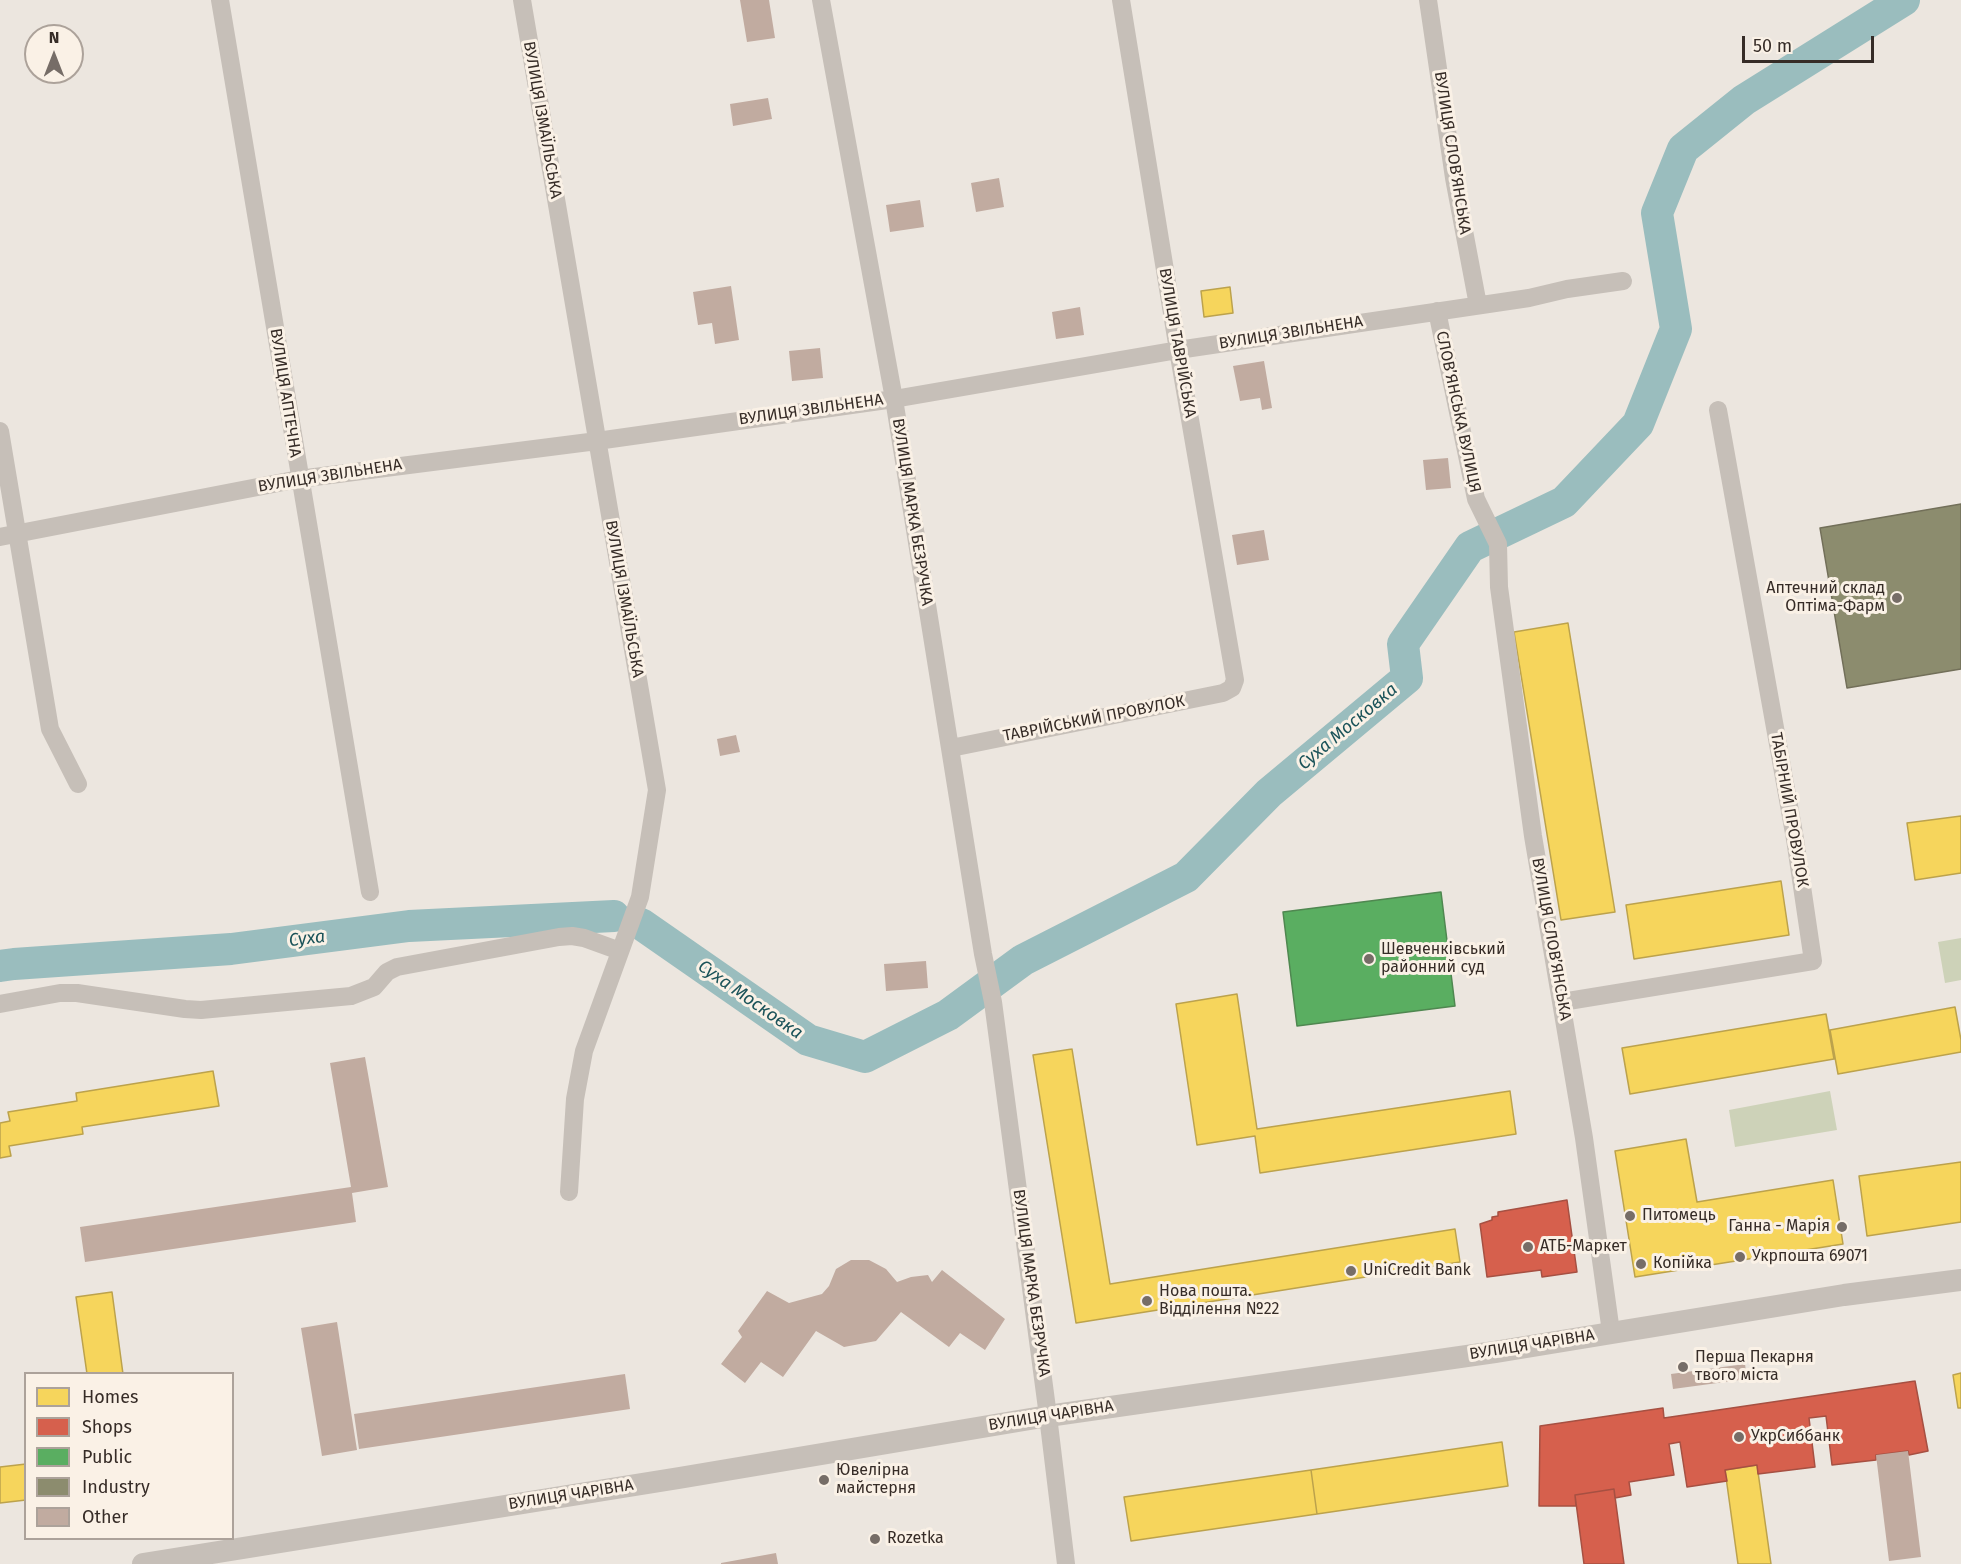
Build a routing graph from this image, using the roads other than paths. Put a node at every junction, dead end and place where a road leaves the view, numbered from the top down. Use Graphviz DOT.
graph roads {
  1 [pos="220,0"];
  2 [pos="522,0"];
  3 [pos="821,0"];
  4 [pos="1121,0"];
  5 [pos="1428,0"];
  6 [pos="1623,281"];
  7 [pos="1478,305"];
  8 [pos="1437,311"];
  9 [pos="1178,350"];
  10 [pos="894,399"];
  11 [pos="1718,410"];
  12 [pos="0,431"];
  13 [pos="597,441"];
  14 [pos="300,479"];
  15 [pos="9,536"];
  16 [pos="1498,544"];
  17 [pos="1234,686"];
  18 [pos="951,748"];
  19 [pos="78,784"];
  20 [pos="370,892"];
  21 [pos="620,951"];
  22 [pos="1562,1002"];
  23 [pos="0,1004"];
  24 [pos="569,1192"];
  25 [pos="1961,1280"];
  26 [pos="1611,1332"];
  27 [pos="1048,1416"];
  28 [pos="143,1564"];
  29 [pos="1066,1564"];
  1 -- 14 [label="street, ВУЛИЦЯ АПТЕЧНА"];
  2 -- 13 [label="street, ВУЛИЦЯ ІЗМАЇЛЬСЬКА"];
  3 -- 10 [label="street, ВУЛИЦЯ МАРКА БЕЗРУЧКА"];
  4 -- 9 [label="street, ВУЛИЦЯ ТАВРІЙСЬКА"];
  5 -- 7 [label="street, ВУЛИЦЯ СЛОВ’ЯНСЬКА"];
  6 -- 7 [label="street, ВУЛИЦЯ ЗВІЛЬНЕНА"];
  7 -- 8 [label="street, ВУЛИЦЯ ЗВІЛЬНЕНА"];
  8 -- 9 [label="street, ВУЛИЦЯ ЗВІЛЬНЕНА"];
  8 -- 16 [label="street, СЛОВ’ЯНСЬКА ВУЛИЦЯ"];
  9 -- 10 [label="street, ВУЛИЦЯ ЗВІЛЬНЕНА"];
  9 -- 17 [label="street, ВУЛИЦЯ ТАВРІЙСЬКА"];
  10 -- 13 [label="street, ВУЛИЦЯ ЗВІЛЬНЕНА"];
  10 -- 18 [label="street, ВУЛИЦЯ МАРКА БЕЗРУЧКА"];
  11 -- 22 [label="street, ТАБІРНИЙ ПРОВУЛОК"];
  12 -- 15 [label="street"];
  13 -- 14 [label="street, ВУЛИЦЯ ЗВІЛЬНЕНА"];
  13 -- 21 [label="street, ВУЛИЦЯ ІЗМАЇЛЬСЬКА"];
  14 -- 15 [label="street, ВУЛИЦЯ ЗВІЛЬНЕНА"];
  14 -- 20 [label="street, ВУЛИЦЯ АПТЕЧНА"];
  15 -- 19 [label="street"];
  16 -- 22 [label="street, ВУЛИЦЯ СЛОВ’ЯНСЬКА"];
  17 -- 18 [label="street, ТАВРІЙСЬКИЙ ПРОВУЛОК"];
  18 -- 27 [label="street, ВУЛИЦЯ МАРКА БЕЗРУЧКА"];
  21 -- 23 [label="street"];
  21 -- 24 [label="street, ВУЛИЦЯ ІЗМАЇЛЬСЬКА"];
  22 -- 26 [label="street, ВУЛИЦЯ СЛОВ’ЯНСЬКА"];
  25 -- 26 [label="street, ВУЛИЦЯ ЧАРІВНА"];
  26 -- 27 [label="street, ВУЛИЦЯ ЧАРІВНА"];
  27 -- 28 [label="street, ВУЛИЦЯ ЧАРІВНА"];
  27 -- 29 [label="street, ВУЛИЦЯ МАРКА БЕЗРУЧКА"];
}
